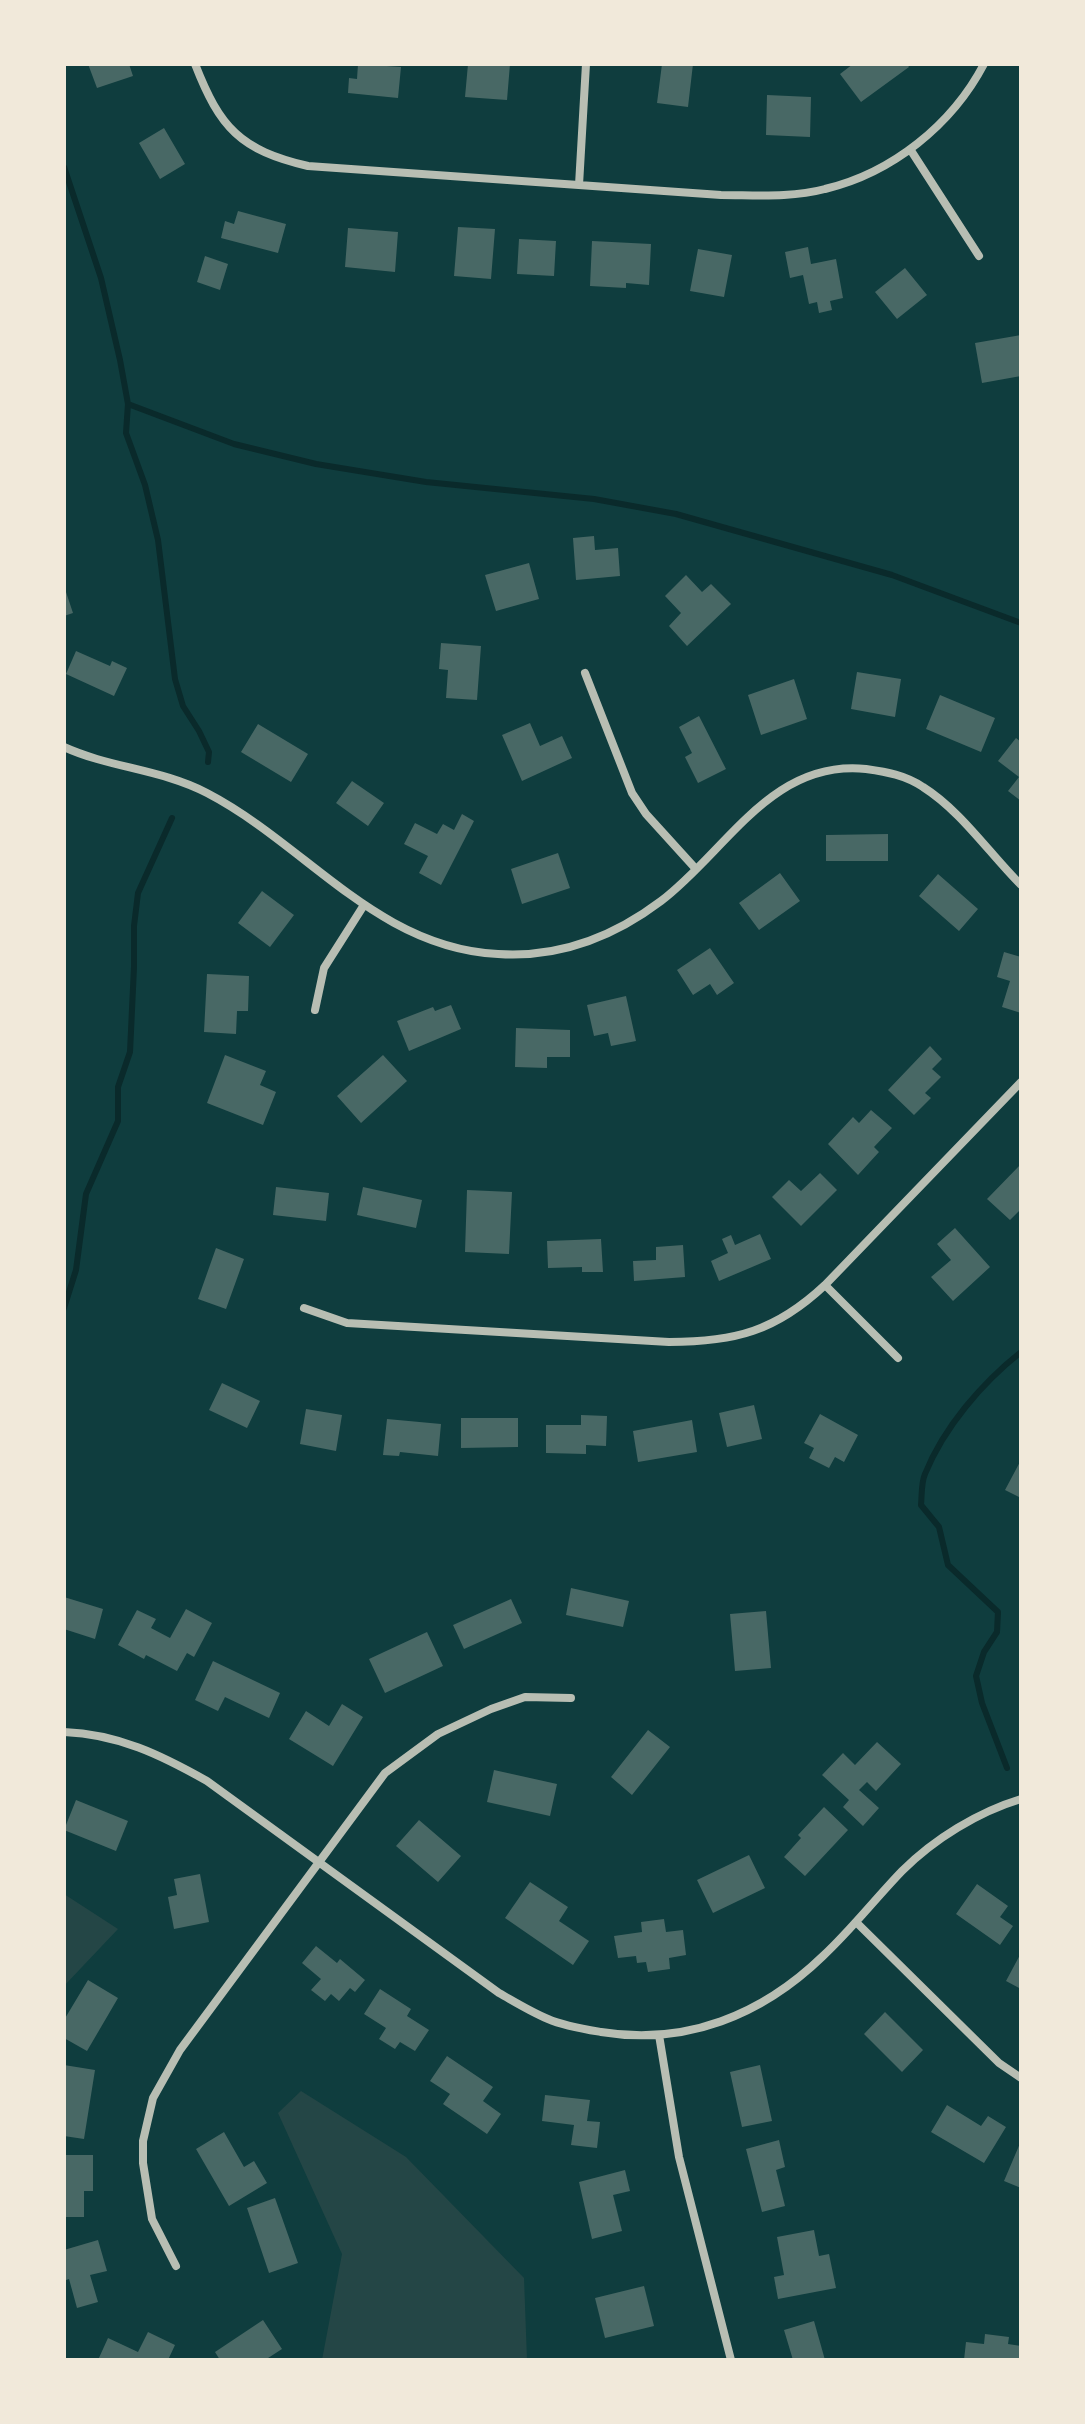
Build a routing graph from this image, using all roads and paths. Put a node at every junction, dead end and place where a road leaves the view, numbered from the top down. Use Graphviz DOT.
graph roads {
  1 [pos="195,64"];
  2 [pos="586,64"];
  3 [pos="984,64"];
  4 [pos="910,149"];
  5 [pos="579,185"];
  6 [pos="979,256"];
  7 [pos="585,673"];
  8 [pos="64,747"];
  9 [pos="695,868"];
  10 [pos="1021,885"];
  11 [pos="364,905"];
  12 [pos="315,1010"];
  13 [pos="1021,1082"];
  14 [pos="825,1285"];
  15 [pos="304,1308"];
  16 [pos="898,1358"];
  17 [pos="571,1698"];
  18 [pos="64,1732"];
  19 [pos="1021,1799"];
  20 [pos="318,1862"];
  21 [pos="856,1922"];
  22 [pos="659,2035"];
  23 [pos="1021,2078"];
  24 [pos="176,2266"];
  25 [pos="731,2360"];
  1 -- 5 [label="street"];
  2 -- 5 [label="street"];
  3 -- 4 [label="street"];
  4 -- 5 [label="street"];
  4 -- 6 [label="street"];
  7 -- 9 [label="street"];
  8 -- 11 [label="street"];
  9 -- 10 [label="street"];
  9 -- 11 [label="street"];
  11 -- 12 [label="street"];
  13 -- 14 [label="street"];
  14 -- 15 [label="street"];
  14 -- 16 [label="street"];
  17 -- 20 [label="street"];
  18 -- 20 [label="street"];
  19 -- 21 [label="street"];
  20 -- 22 [label="street"];
  20 -- 24 [label="street"];
  21 -- 22 [label="street"];
  21 -- 23 [label="street"];
  22 -- 25 [label="street"];
}
